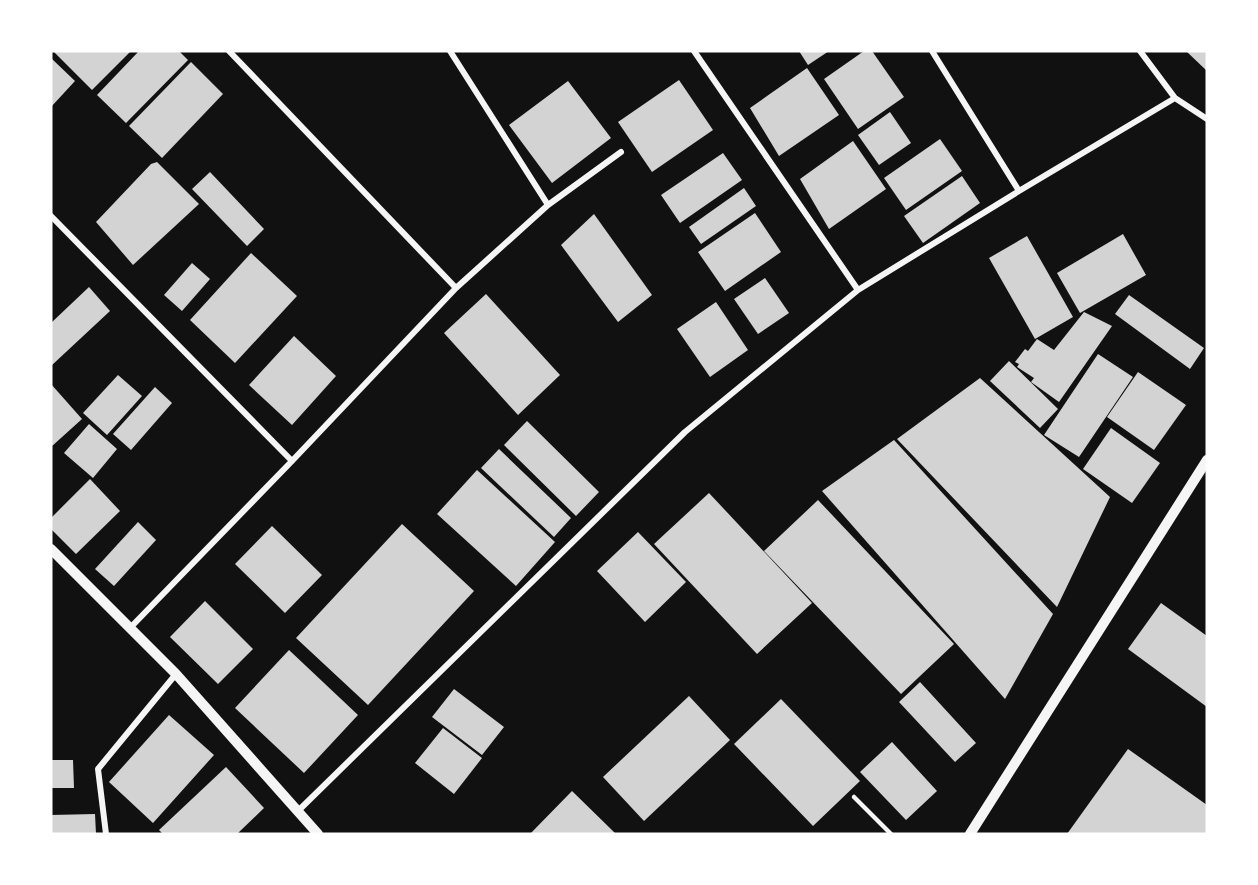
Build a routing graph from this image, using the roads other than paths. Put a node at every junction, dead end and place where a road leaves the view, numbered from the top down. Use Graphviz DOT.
graph roads {
  1 [pos="229,51"];
  2 [pos="450,51"];
  3 [pos="694,51"];
  4 [pos="932,51"];
  5 [pos="1140,51"];
  6 [pos="1175,99"];
  7 [pos="1207,119"];
  8 [pos="621,152"];
  9 [pos="1019,191"];
  10 [pos="548,205"];
  11 [pos="51,216"];
  12 [pos="456,288"];
  13 [pos="858,290"];
  14 [pos="1207,460"];
  15 [pos="292,461"];
  16 [pos="51,549"];
  17 [pos="130,628"];
  18 [pos="177,674"];
  19 [pos="854,797"];
  20 [pos="298,811"];
  21 [pos="106,834"];
  22 [pos="318,834"];
  23 [pos="891,834"];
  24 [pos="970,834"];
  1 -- 12 [label="street"];
  2 -- 10 [label="street"];
  3 -- 13 [label="street"];
  4 -- 9 [label="street"];
  5 -- 6 [label="street"];
  6 -- 7 [label="street"];
  6 -- 9 [label="street"];
  8 -- 10 [label="street"];
  9 -- 13 [label="street"];
  10 -- 12 [label="street"];
  11 -- 15 [label="street"];
  12 -- 15 [label="street"];
  13 -- 20 [label="street"];
  14 -- 24 [label="street"];
  15 -- 17 [label="street"];
  16 -- 17 [label="street"];
  17 -- 18 [label="street"];
  18 -- 20 [label="street"];
  18 -- 21 [label="street"];
  19 -- 23 [label="lane"];
  20 -- 22 [label="street"];
}
